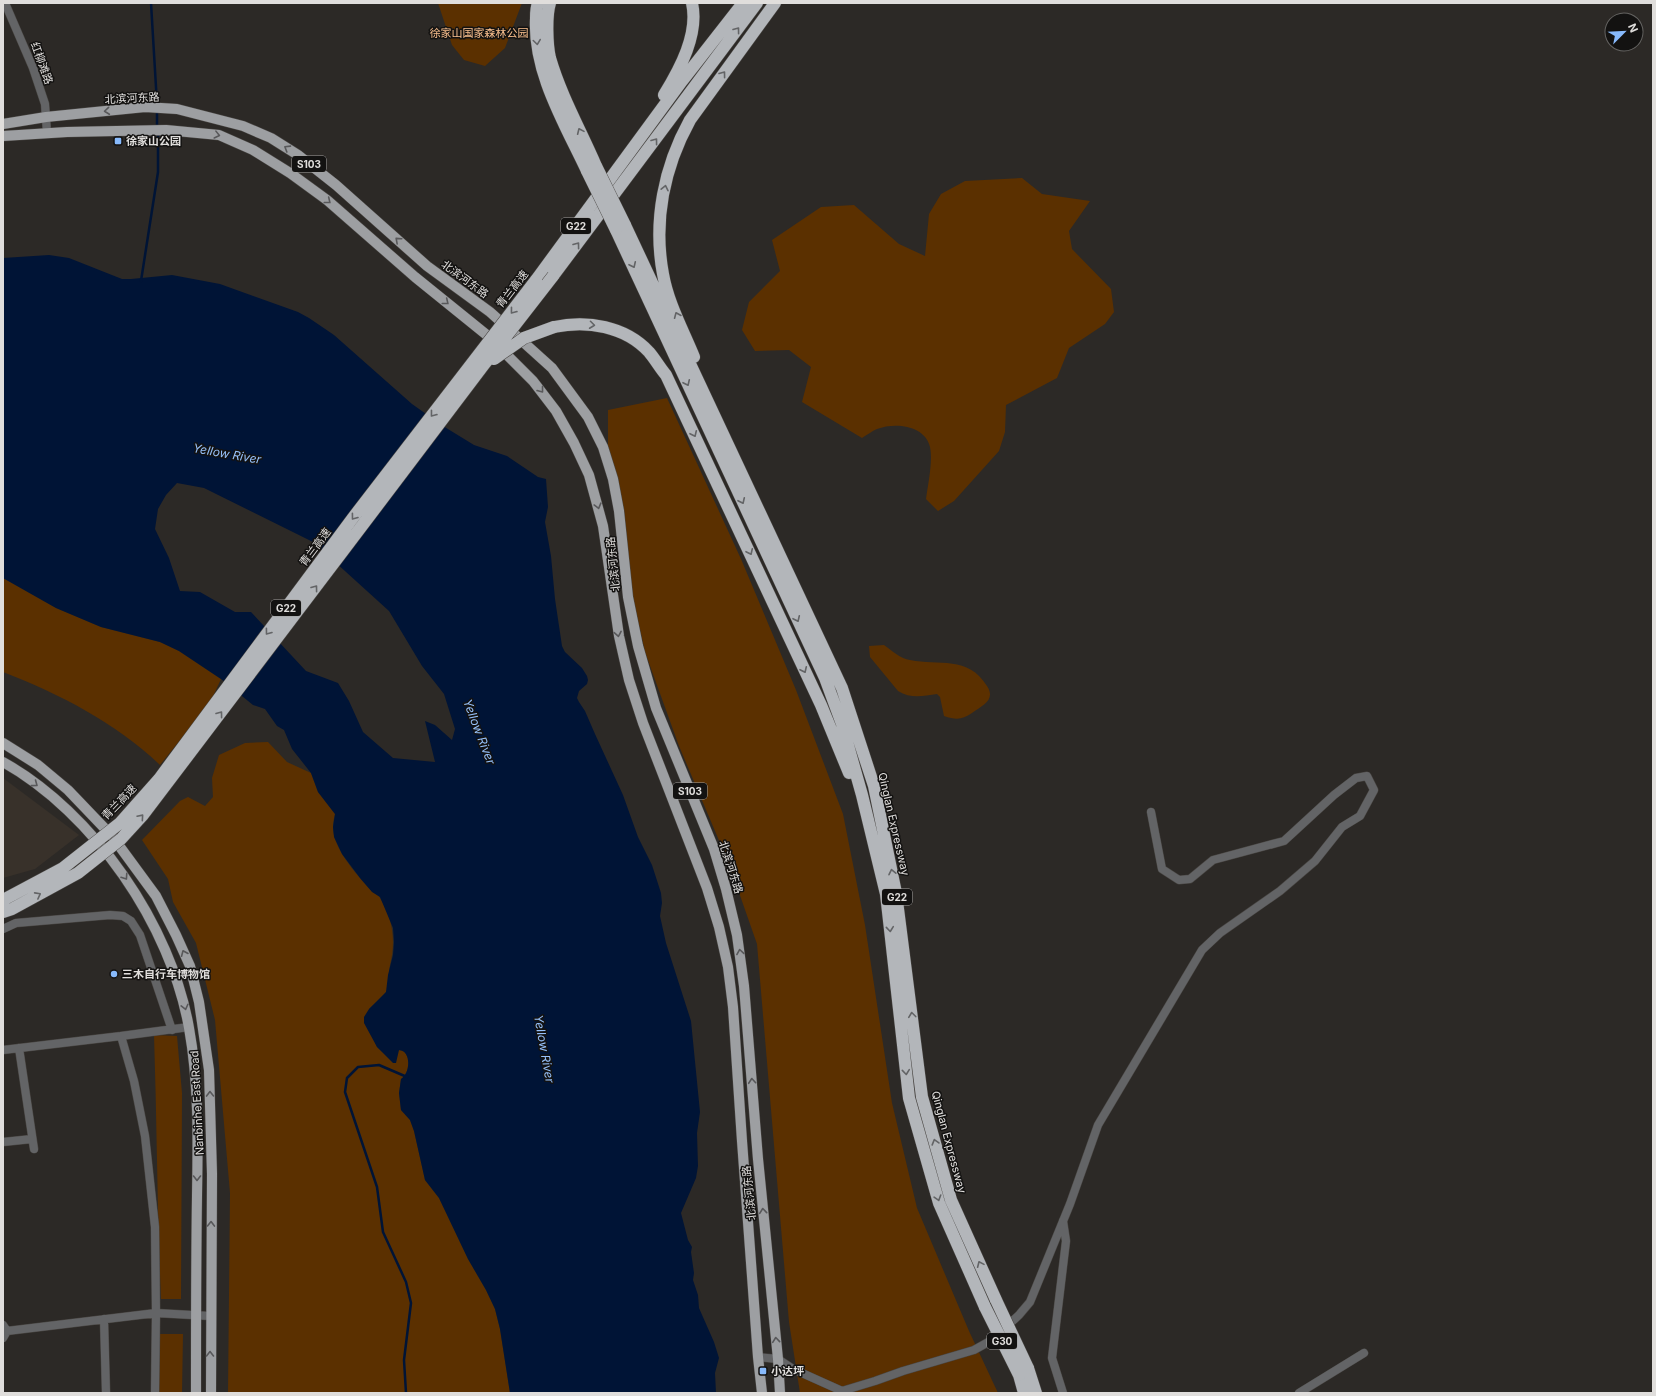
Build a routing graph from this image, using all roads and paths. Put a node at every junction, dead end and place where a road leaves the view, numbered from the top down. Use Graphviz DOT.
graph roads {
  1 [pos="5,3"];
  2 [pos="538,3"];
  3 [pos="550,3"];
  4 [pos="692,3"];
  5 [pos="742,3"];
  6 [pos="757,3"];
  7 [pos="775,3"];
  8 [pos="46,117"];
  9 [pos="3,124"];
  10 [pos="47,133"];
  11 [pos="3,136"];
  12 [pos="592,169"];
  13 [pos="616,173"];
  14 [pos="620,228"];
  15 [pos="475,376"];
  16 [pos="757,506"];
  17 [pos="3,743"];
  18 [pos="3,762"];
  19 [pos="1151,812"];
  20 [pos="869,822"];
  21 [pos="3,900"];
  22 [pos="3,912"];
  23 [pos="3,929"];
  24 [pos="189,1027"];
  25 [pos="172,1030"];
  26 [pos="121,1036"];
  27 [pos="19,1048"];
  28 [pos="3,1050"];
  29 [pos="32,1139"];
  30 [pos="3,1142"];
  31 [pos="34,1149"];
  32 [pos="1063,1221"];
  33 [pos="996,1300"];
  34 [pos="985,1307"];
  35 [pos="156,1313"];
  36 [pos="196,1315"];
  37 [pos="210,1316"];
  38 [pos="104,1319"];
  39 [pos="4,1331"];
  40 [pos="1364,1353"];
  41 [pos="758,1357"];
  42 [pos="778,1358"];
  43 [pos="1023,1372"];
  44 [pos="106,1393"];
  45 [pos="155,1393"];
  46 [pos="196,1393"];
  47 [pos="211,1393"];
  48 [pos="762,1393"];
  49 [pos="780,1393"];
  50 [pos="1024,1393"];
  51 [pos="1036,1393"];
  52 [pos="1063,1393"];
  53 [pos="1299,1393"];
  1 -- 8 [label="street, 红柳滩路"];
  2 -- 12 [label="highway, one-way"];
  12 -- 3 [label="highway, one-way"];
  4 -- 13 [label="highway"];
  5 -- 13 [label="highway"];
  15 -- 6 [label="highway, one-way, bridge"];
  16 -- 7 [label="highway, one-way"];
  8 -- 9 [label="main road, 北滨河东路"];
  8 -- 10 [label="street, 红柳滩路"];
  42 -- 8 [label="main road, 北滨河东路 / S103, one-way"];
  10 -- 11 [label="main road, 北滨河东路"];
  10 -- 41 [label="main road, 北滨河东路 / S103, one-way"];
  12 -- 14 [label="highway, bridge"];
  13 -- 21 [label="highway, 青兰高速 / G22, one-way, bridge"];
  14 -- 16 [label="highway"];
  14 -- 20 [label="highway, one-way"];
  15 -- 20 [label="highway, one-way, bridge"];
  22 -- 15 [label="highway, G22, one-way, bridge"];
  33 -- 16 [label="highway, Qinglan Expressway / G22, one-way"];
  37 -- 17 [label="main road, Nanbinhe East Road, one-way"];
  18 -- 24 [label="main road, Nanbinhe East Road, one-way"];
  19 -- 32 [label="street"];
  20 -- 34 [label="highway, G22, one-way"];
  23 -- 25 [label="street"];
  24 -- 25 [label="street"];
  24 -- 36 [label="main road, Nanbinhe East Road, one-way"];
  25 -- 26 [label="street"];
  26 -- 27 [label="street"];
  26 -- 35 [label="street"];
  27 -- 28 [label="street"];
  27 -- 29 [label="street"];
  29 -- 30 [label="street"];
  29 -- 31 [label="street"];
  32 -- 42 [label="street"];
  32 -- 52 [label="street"];
  33 -- 43 [label="highway, G30, bridge"];
  34 -- 43 [label="highway, G30, bridge"];
  35 -- 36 [label="street"];
  35 -- 38 [label="street"];
  35 -- 45 [label="street"];
  36 -- 37 [label="street"];
  36 -- 46 [label="main road, Nanbinhe East Road"];
  47 -- 37 [label="main road, Nanbinhe East Road, one-way"];
  38 -- 39 [label="street"];
  38 -- 44 [label="street"];
  40 -- 53 [label="street"];
  41 -- 42 [label="street"];
  41 -- 48 [label="main road, 北滨河东路 / S103"];
  42 -- 49 [label="main road, 北滨河东路 / S103"];
  43 -- 50 [label="highway, G30"];
  43 -- 51 [label="highway, G30"];
}
